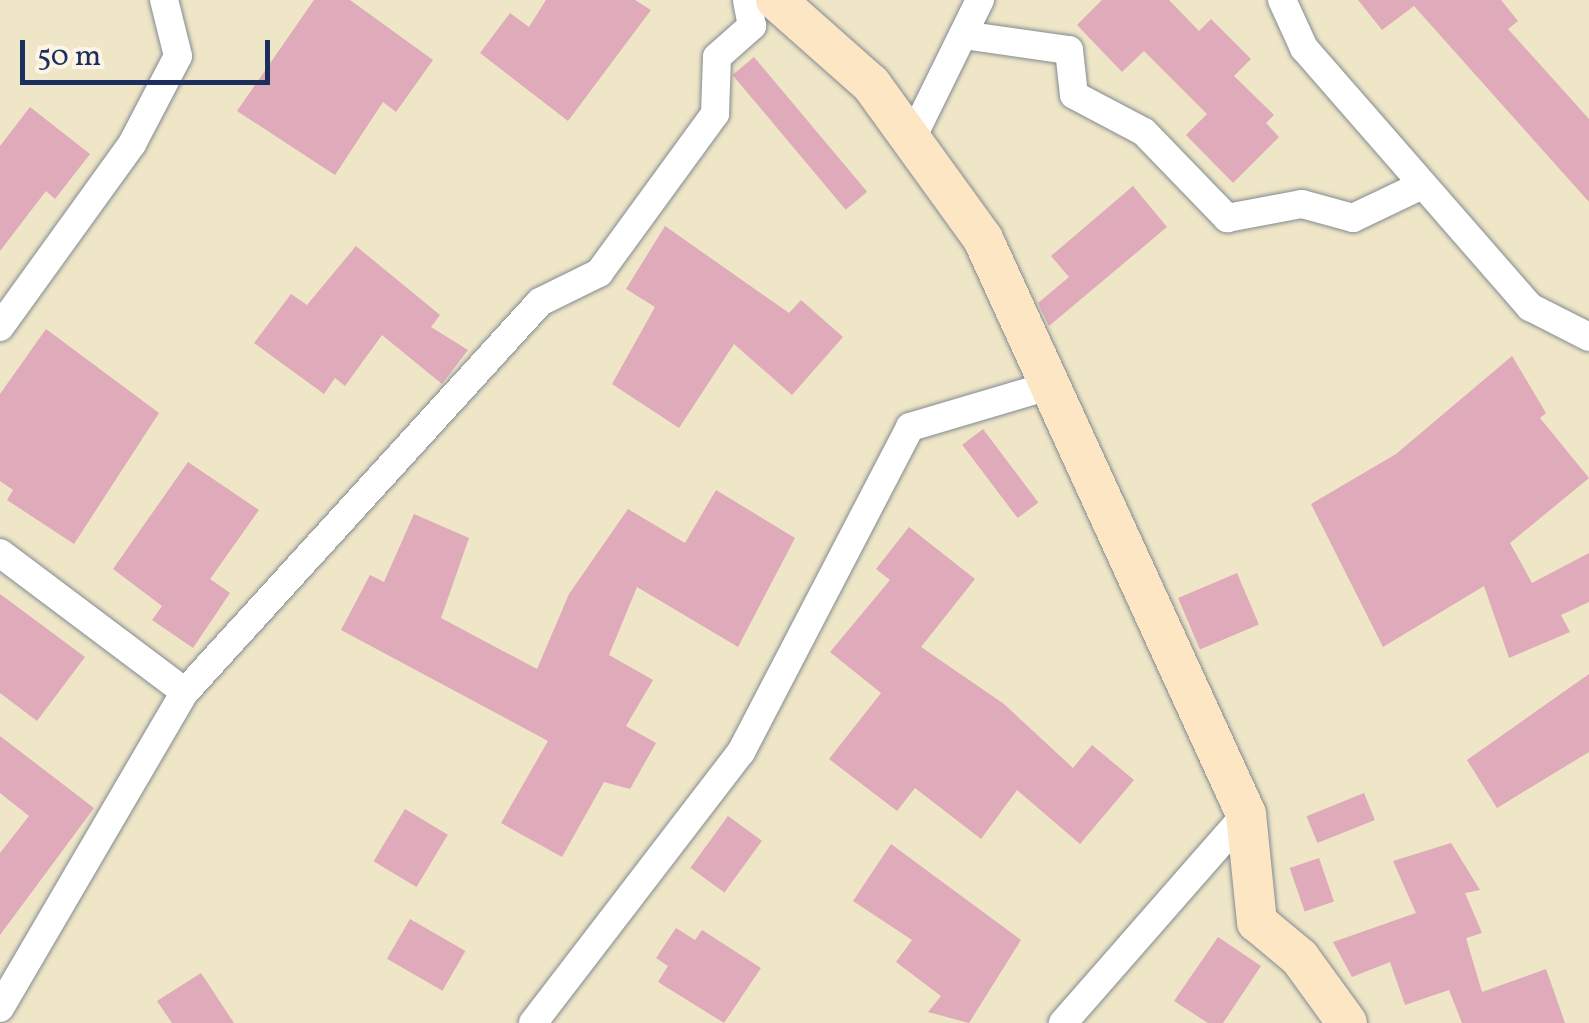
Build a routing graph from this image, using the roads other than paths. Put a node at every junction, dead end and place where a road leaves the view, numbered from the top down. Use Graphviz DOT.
graph roads {
  1 [pos="164,0"];
  2 [pos="747,0"];
  3 [pos="776,0"];
  4 [pos="980,0"];
  5 [pos="1282,0"];
  6 [pos="963,35"];
  7 [pos="913,136"];
  8 [pos="1420,186"];
  9 [pos="0,327"];
  10 [pos="1589,337"];
  11 [pos="1052,384"];
  12 [pos="0,552"];
  13 [pos="185,692"];
  14 [pos="1246,814"];
  15 [pos="0,1008"];
  16 [pos="1076,1019"];
  17 [pos="532,1023"];
  18 [pos="1347,1023"];
  1 -- 9 [label="street"];
  2 -- 13 [label="street"];
  3 -- 7 [label="street"];
  4 -- 6 [label="street"];
  5 -- 8 [label="street"];
  6 -- 7 [label="street"];
  6 -- 8 [label="street"];
  7 -- 11 [label="street"];
  8 -- 10 [label="street"];
  11 -- 14 [label="street"];
  11 -- 17 [label="street"];
  12 -- 13 [label="street"];
  13 -- 15 [label="street"];
  14 -- 16 [label="street"];
  14 -- 18 [label="street"];
}
